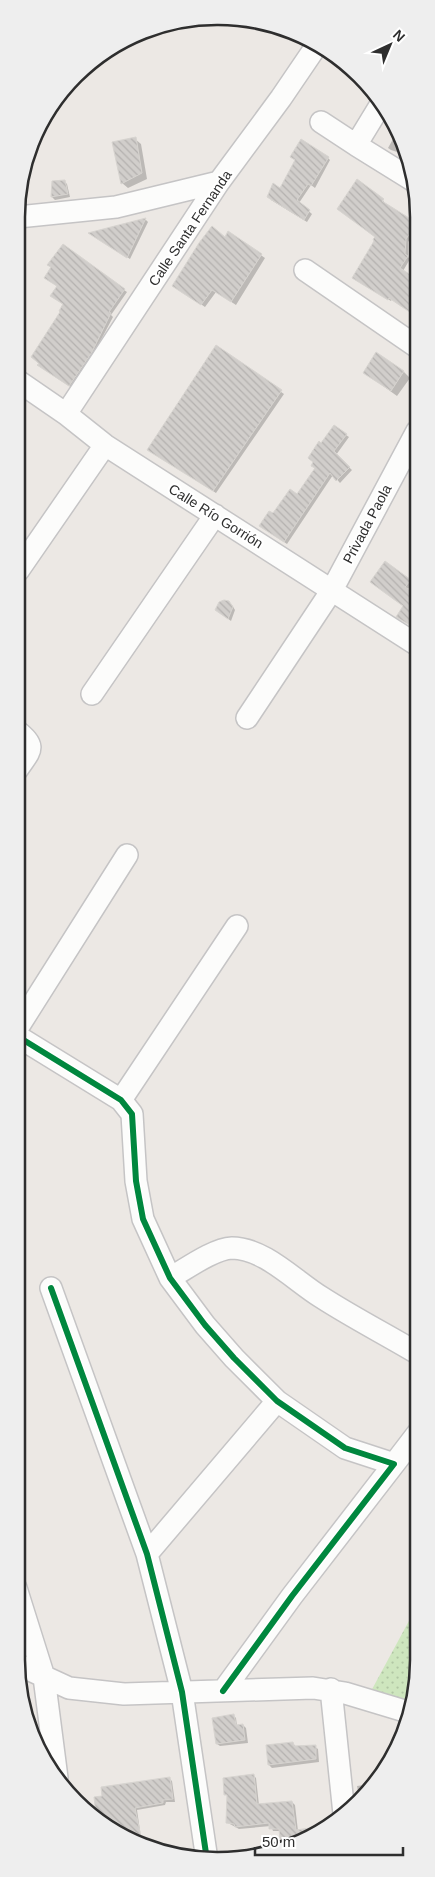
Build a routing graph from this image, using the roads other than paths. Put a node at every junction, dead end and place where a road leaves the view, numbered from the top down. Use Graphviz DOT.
graph roads {
  1 [pos="313,51"];
  2 [pos="377,109"];
  3 [pos="321,122"];
  4 [pos="356,145"];
  5 [pos="405,175"];
  6 [pos="219,182"];
  7 [pos="25,216"];
  8 [pos="305,270"];
  9 [pos="410,342"];
  10 [pos="25,386"];
  11 [pos="66,414"];
  12 [pos="410,444"];
  13 [pos="105,445"];
  14 [pos="215,515"];
  15 [pos="25,561"];
  16 [pos="332,590"];
  17 [pos="410,640"];
  18 [pos="92,694"];
  19 [pos="247,718"];
  20 [pos="25,737"];
  21 [pos="25,758"];
  22 [pos="127,855"];
  23 [pos="237,926"];
  24 [pos="25,1016"];
  25 [pos="25,1041"];
  26 [pos="121,1100"];
  27 [pos="170,1278"];
  28 [pos="51,1288"];
  29 [pos="410,1349"];
  30 [pos="277,1401"];
  31 [pos="410,1443"];
  32 [pos="394,1464"];
  33 [pos="148,1554"];
  34 [pos="25,1617"];
  35 [pos="25,1668"];
  36 [pos="44,1677"];
  37 [pos="331,1690"];
  38 [pos="223,1691"];
  39 [pos="182,1692"];
  40 [pos="403,1710"];
  41 [pos="55,1763"];
  42 [pos="343,1805"];
  43 [pos="206,1852"];
  1 -- 6 [label="street, Calle Santa Fernanda"];
  2 -- 4 [label="street"];
  3 -- 4 [label="street"];
  4 -- 5 [label="street"];
  6 -- 7 [label="street"];
  6 -- 11 [label="street, Calle Santa Fernanda"];
  8 -- 9 [label="street"];
  10 -- 11 [label="street, Calle Río Gorrión"];
  11 -- 13 [label="street, Calle Río Gorrión"];
  12 -- 16 [label="street, Privada Paola"];
  13 -- 14 [label="street, Calle Río Gorrión"];
  13 -- 15 [label="street"];
  14 -- 16 [label="street, Calle Río Gorrión"];
  14 -- 18 [label="street"];
  16 -- 17 [label="street, Calle Río Gorrión"];
  16 -- 19 [label="street, Privada Paola"];
  20 -- 21 [label="street"];
  22 -- 24 [label="street"];
  23 -- 26 [label="street"];
  25 -- 26 [label="street"];
  26 -- 27 [label="street"];
  27 -- 29 [label="street"];
  27 -- 30 [label="street"];
  28 -- 33 [label="street"];
  30 -- 32 [label="street"];
  30 -- 33 [label="street"];
  31 -- 32 [label="street"];
  32 -- 38 [label="street"];
  33 -- 39 [label="street"];
  34 -- 36 [label="street"];
  35 -- 36 [label="street"];
  36 -- 39 [label="street"];
  36 -- 41 [label="street"];
  37 -- 38 [label="street"];
  37 -- 40 [label="street"];
  37 -- 42 [label="street"];
  38 -- 39 [label="street"];
  39 -- 43 [label="street"];
}
